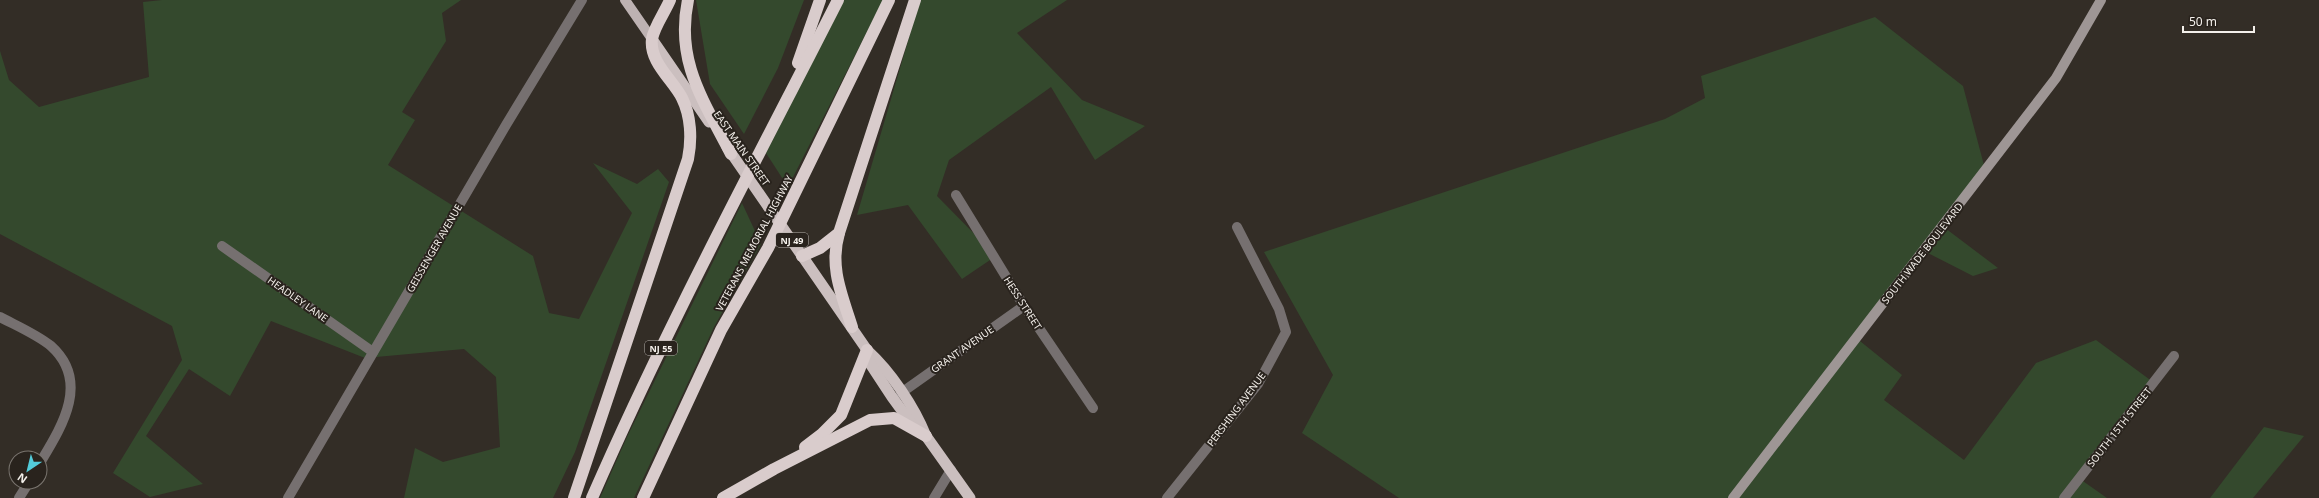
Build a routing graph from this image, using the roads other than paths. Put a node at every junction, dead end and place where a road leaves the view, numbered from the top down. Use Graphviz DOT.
graph roads {
  1 [pos="582,0"];
  2 [pos="625,0"];
  3 [pos="670,0"];
  4 [pos="688,0"];
  5 [pos="820,0"];
  6 [pos="838,0"];
  7 [pos="889,0"];
  8 [pos="915,0"];
  9 [pos="2101,0"];
  10 [pos="652,39"];
  11 [pos="782,110"];
  12 [pos="731,154"];
  13 [pos="956,195"];
  14 [pos="1237,227"];
  15 [pos="839,233"];
  16 [pos="222,246"];
  17 [pos="802,256"];
  18 [pos="1024,306"];
  19 [pos="0,317"];
  20 [pos="852,327"];
  21 [pos="867,350"];
  22 [pos="373,352"];
  23 [pos="2174,356"];
  24 [pos="901,393"];
  25 [pos="1093,408"];
  26 [pos="926,436"];
  27 [pos="47,450"];
  28 [pos="774,469"];
  29 [pos="951,470"];
  30 [pos="288,498"];
  31 [pos="574,498"];
  32 [pos="592,498"];
  33 [pos="643,498"];
  34 [pos="724,498"];
  35 [pos="934,498"];
  36 [pos="970,498"];
  37 [pos="1167,498"];
  38 [pos="1733,498"];
  39 [pos="2064,498"];
  1 -- 22 [label="street, GEISSENGER AVENUE"];
  2 -- 10 [label="main road, EAST MAIN STREET / NJ 49"];
  3 -- 10 [label="highway"];
  4 -- 12 [label="highway"];
  5 -- 11 [label="highway"];
  6 -- 11 [label="highway, NJ 55"];
  7 -- 33 [label="highway, VETERANS MEMORIAL HIGHWAY"];
  8 -- 15 [label="highway"];
  9 -- 38 [label="main road, SOUTH WADE BOULEVARD"];
  10 -- 12 [label="highway, EAST MAIN STREET / NJ 49"];
  10 -- 31 [label="highway"];
  11 -- 32 [label="highway, NJ 55"];
  12 -- 17 [label="highway, EAST MAIN STREET / NJ 49"];
  13 -- 18 [label="street, HESS STREET"];
  14 -- 37 [label="street, PERSHING AVENUE"];
  15 -- 17 [label="highway"];
  15 -- 20 [label="highway"];
  16 -- 22 [label="street, HEADLEY LANE"];
  17 -- 20 [label="highway, EAST MAIN STREET / NJ 49"];
  18 -- 24 [label="street, GRANT AVENUE"];
  18 -- 25 [label="street, HESS STREET"];
  19 -- 27 [label="street"];
  20 -- 21 [label="highway, EAST MAIN STREET / NJ 49"];
  21 -- 24 [label="highway, EAST MAIN STREET / NJ 49"];
  21 -- 26 [label="highway, EAST MAIN STREET / NJ 49"];
  21 -- 28 [label="highway"];
  22 -- 30 [label="street, GEISSENGER AVENUE"];
  23 -- 39 [label="street, SOUTH 15TH STREET"];
  24 -- 26 [label="highway, EAST MAIN STREET / NJ 49"];
  26 -- 28 [label="highway"];
  26 -- 29 [label="highway, EAST MAIN STREET / NJ 49"];
  28 -- 34 [label="highway"];
  29 -- 35 [label="street"];
  29 -- 36 [label="highway, EAST MAIN STREET / NJ 49"];
}
